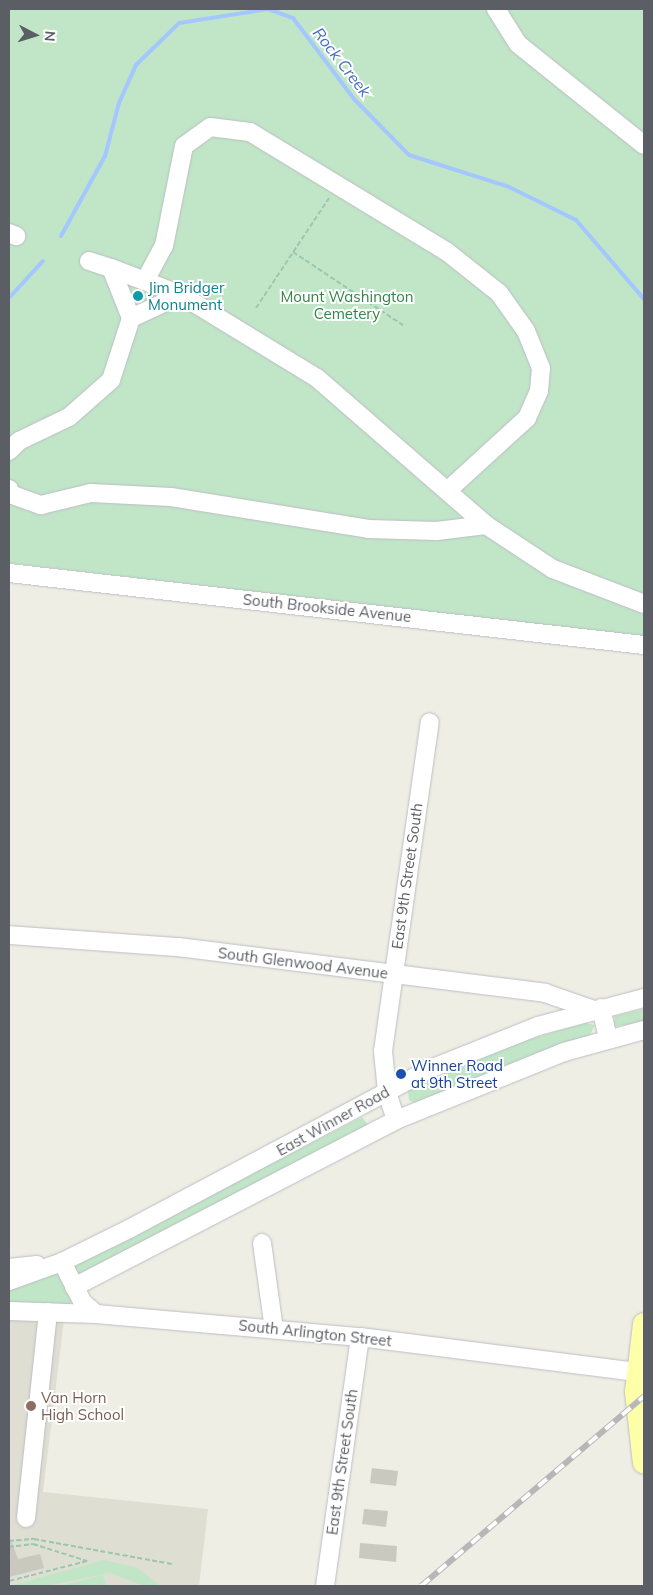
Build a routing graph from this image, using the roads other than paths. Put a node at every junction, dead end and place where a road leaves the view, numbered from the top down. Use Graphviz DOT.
graph roads {
  1 [pos="496,9"];
  2 [pos="644,145"];
  3 [pos="89,261"];
  4 [pos="111,268"];
  5 [pos="145,281"];
  6 [pos="181,295"];
  7 [pos="131,318"];
  8 [pos="9,451"];
  9 [pos="9,489"];
  10 [pos="447,491"];
  11 [pos="486,525"];
  12 [pos="9,573"];
  13 [pos="644,604"];
  14 [pos="644,645"];
  15 [pos="430,722"];
  16 [pos="9,935"];
  17 [pos="392,974"];
  18 [pos="644,998"];
  19 [pos="597,1009"];
  20 [pos="644,1030"];
  21 [pos="608,1039"];
  22 [pos="387,1092"];
  23 [pos="396,1120"];
  24 [pos="262,1243"];
  25 [pos="62,1262"];
  26 [pos="9,1268"];
  27 [pos="9,1281"];
  28 [pos="74,1287"];
  29 [pos="9,1311"];
  30 [pos="48,1312"];
  31 [pos="96,1314"];
  32 [pos="644,1324"];
  33 [pos="274,1329"];
  34 [pos="360,1337"];
  35 [pos="629,1371"];
  36 [pos="642,1436"];
  37 [pos="644,1463"];
  38 [pos="26,1518"];
  39 [pos="325,1586"];
  1 -- 2 [label="street"];
  3 -- 4 [label="street"];
  4 -- 5 [label="street"];
  4 -- 7 [label="street"];
  5 -- 6 [label="street"];
  5 -- 10 [label="street"];
  6 -- 7 [label="street"];
  6 -- 10 [label="street"];
  7 -- 8 [label="street"];
  9 -- 11 [label="street"];
  10 -- 11 [label="street"];
  11 -- 13 [label="street"];
  12 -- 14 [label="street, South Brookside Avenue"];
  15 -- 17 [label="street, East 9th Street South"];
  16 -- 17 [label="street, South Glenwood Avenue"];
  17 -- 19 [label="street, South Glenwood Avenue"];
  17 -- 22 [label="street, East 9th Street South"];
  18 -- 19 [label="street, East Winner Road"];
  19 -- 21 [label="street"];
  19 -- 22 [label="street, East Winner Road"];
  20 -- 21 [label="street, East Winner Road"];
  21 -- 23 [label="street, East Winner Road"];
  22 -- 23 [label="street, East 9th Street South"];
  22 -- 25 [label="street, East Winner Road"];
  23 -- 28 [label="street, East Winner Road"];
  24 -- 33 [label="street"];
  25 -- 26 [label="street, East Winner Road"];
  25 -- 27 [label="street, East Winner Road"];
  25 -- 28 [label="street"];
  28 -- 31 [label="street"];
  29 -- 30 [label="street, South Arlington Street"];
  30 -- 31 [label="street, South Arlington Street"];
  30 -- 38 [label="street"];
  31 -- 33 [label="street, South Arlington Street"];
  32 -- 35 [label="main road"];
  33 -- 34 [label="street, South Arlington Street"];
  34 -- 35 [label="street, South Arlington Street"];
  34 -- 39 [label="street, East 9th Street South"];
  35 -- 36 [label="main road"];
  36 -- 37 [label="main road"];
}
